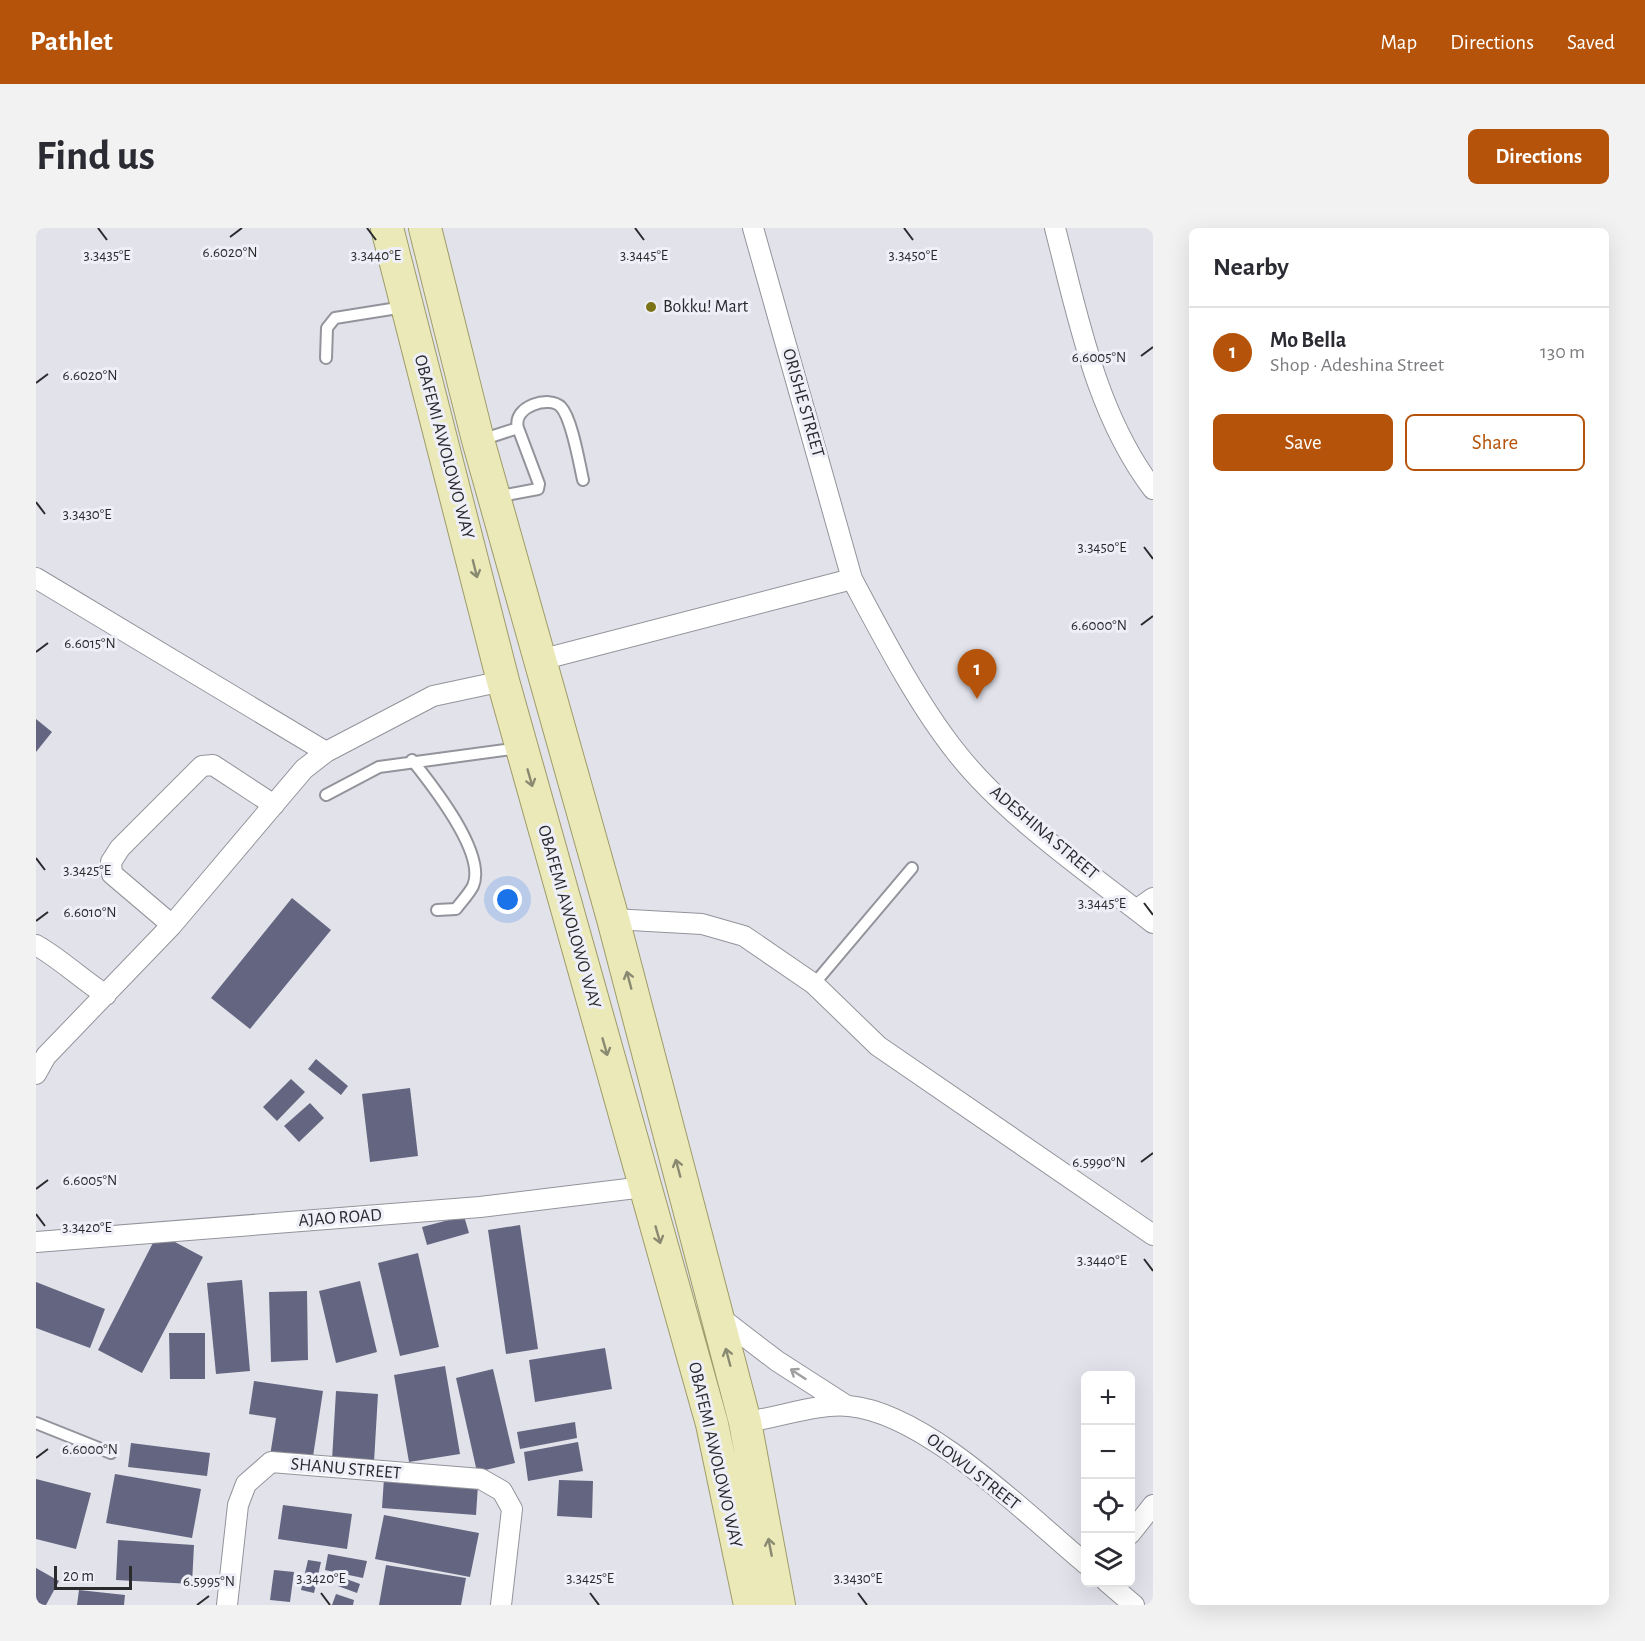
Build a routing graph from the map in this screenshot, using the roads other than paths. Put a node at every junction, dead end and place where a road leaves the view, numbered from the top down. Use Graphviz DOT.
graph roads {
  1 [pos="387,228"];
  2 [pos="425,228"];
  3 [pos="753,228"];
  4 [pos="1055,228"];
  5 [pos="407,306"];
  6 [pos="326,358"];
  7 [pos="518,428"];
  8 [pos="478,440"];
  9 [pos="583,480"];
  10 [pos="1153,489"];
  11 [pos="495,497"];
  12 [pos="36,578"];
  13 [pos="852,579"];
  14 [pos="540,660"];
  15 [pos="503,681"];
  16 [pos="522,747"];
  17 [pos="326,752"];
  18 [pos="412,760"];
  19 [pos="326,795"];
  20 [pos="274,805"];
  21 [pos="912,868"];
  22 [pos="1153,898"];
  23 [pos="437,910"];
  24 [pos="1136,910"];
  25 [pos="613,919"];
  26 [pos="1153,923"];
  27 [pos="172,925"];
  28 [pos="36,945"];
  29 [pos="814,984"];
  30 [pos="106,995"];
  31 [pos="36,1074"];
  32 [pos="644,1187"];
  33 [pos="1153,1235"];
  34 [pos="36,1242"];
  35 [pos="717,1315"];
  36 [pos="847,1406"];
  37 [pos="745,1422"];
  38 [pos="36,1424"];
  39 [pos="111,1453"];
  40 [pos="1153,1505"];
  41 [pos="1132,1533"];
  42 [pos="1081,1560"];
  43 [pos="1113,1587"];
  44 [pos="227,1605"];
  45 [pos="501,1605"];
  46 [pos="750,1605"];
  47 [pos="780,1605"];
  48 [pos="1134,1605"];
  1 -- 5 [label="main road, OBAFEMI AWOLOWO WAY"];
  2 -- 8 [label="main road, OBAFEMI AWOLOWO WAY"];
  3 -- 13 [label="street, ORISHE STREET"];
  4 -- 10 [label="street"];
  5 -- 6 [label="lane"];
  5 -- 15 [label="main road, OBAFEMI AWOLOWO WAY, one-way"];
  7 -- 8 [label="lane"];
  7 -- 9 [label="lane"];
  7 -- 11 [label="lane"];
  8 -- 11 [label="main road, OBAFEMI AWOLOWO WAY"];
  11 -- 14 [label="main road, OBAFEMI AWOLOWO WAY"];
  12 -- 17 [label="street"];
  13 -- 14 [label="street"];
  13 -- 24 [label="street, ADESHINA STREET"];
  14 -- 25 [label="main road, OBAFEMI AWOLOWO WAY"];
  15 -- 16 [label="main road, OBAFEMI AWOLOWO WAY"];
  15 -- 17 [label="street"];
  16 -- 18 [label="lane"];
  16 -- 32 [label="main road, OBAFEMI AWOLOWO WAY, one-way"];
  17 -- 20 [label="street"];
  18 -- 19 [label="lane"];
  18 -- 23 [label="lane"];
  20 -- 27 [label="street"];
  20 -- 27 [label="street"];
  21 -- 29 [label="lane"];
  22 -- 24 [label="street"];
  24 -- 26 [label="street, ADESHINA STREET"];
  25 -- 29 [label="street"];
  35 -- 25 [label="main road, OBAFEMI AWOLOWO WAY, one-way"];
  27 -- 30 [label="street"];
  28 -- 30 [label="street"];
  29 -- 33 [label="street"];
  30 -- 31 [label="street"];
  32 -- 34 [label="street, AJAO ROAD"];
  32 -- 46 [label="main road, OBAFEMI AWOLOWO WAY, one-way"];
  36 -- 35 [label="street, OLOWU STREET, one-way"];
  37 -- 35 [label="main road, OBAFEMI AWOLOWO WAY, one-way"];
  36 -- 37 [label="street, OLOWU STREET"];
  36 -- 42 [label="street, OLOWU STREET"];
  47 -- 37 [label="main road, OBAFEMI AWOLOWO WAY, one-way"];
  38 -- 39 [label="lane"];
  40 -- 41 [label="street"];
  43 -- 48 [label="street"];
  44 -- 45 [label="street, SHANU STREET"];
}
